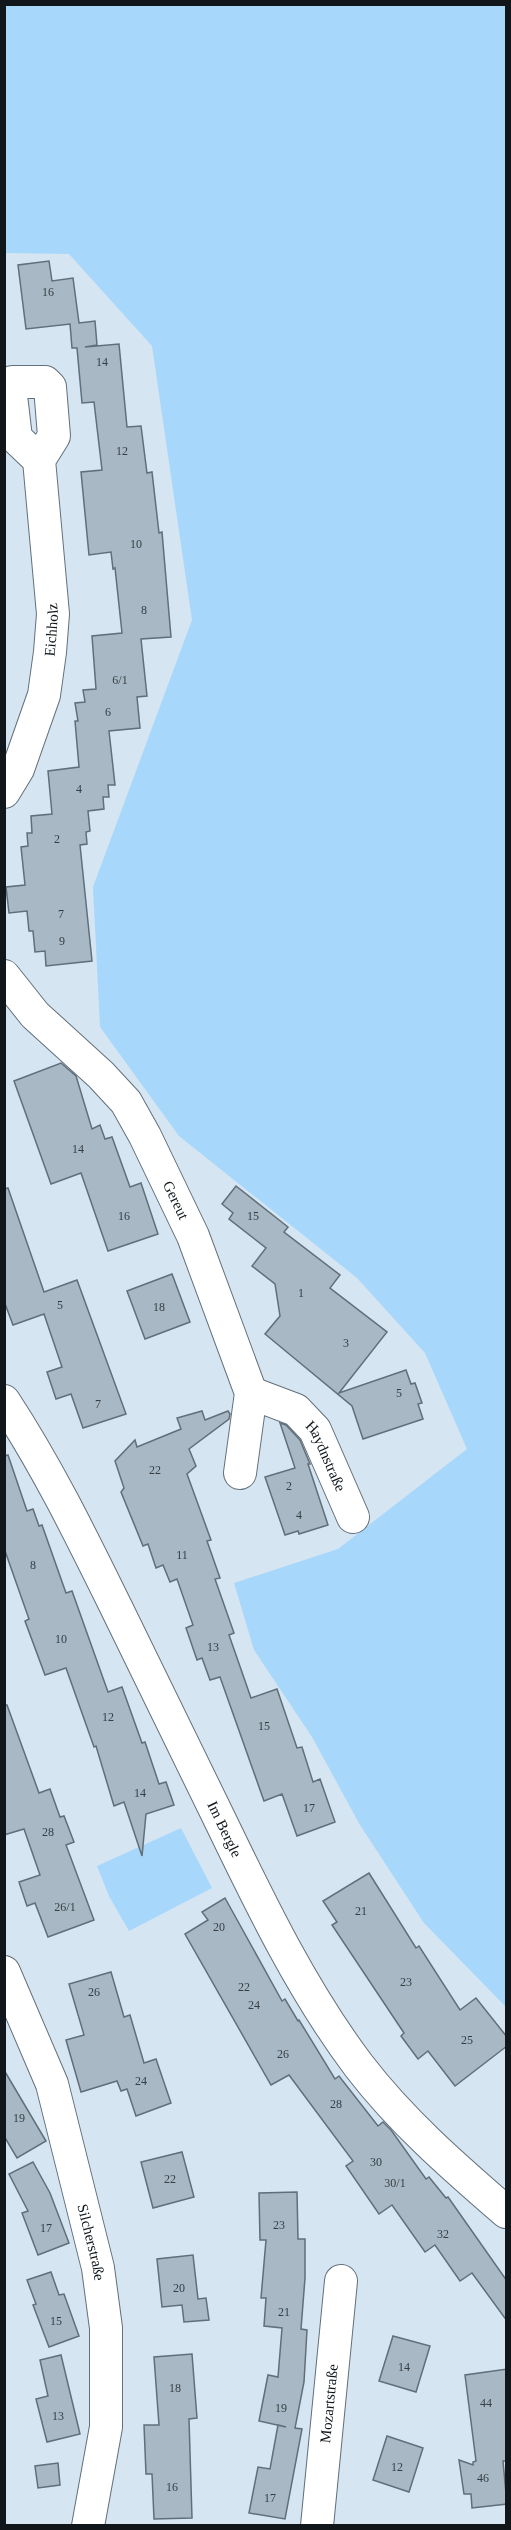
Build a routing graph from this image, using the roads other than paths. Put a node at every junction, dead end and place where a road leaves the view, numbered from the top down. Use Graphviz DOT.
graph roads {
  1 [pos="39,460"];
  2 [pos="4,792"];
  3 [pos="4,976"];
  4 [pos="250,1393"];
  5 [pos="4,1401"];
  6 [pos="240,1473"];
  7 [pos="353,1517"];
  8 [pos="4,1972"];
  9 [pos="507,2212"];
  10 [pos="341,2281"];
  11 [pos="88,2526"];
  12 [pos="317,2526"];
  1 -- 2 [label="street, Eichholz"];
  3 -- 4 [label="street, Gereut"];
  4 -- 6 [label="street, Gereut"];
  4 -- 7 [label="street, Haydnstraße"];
  5 -- 9 [label="street, Im Bergle"];
  8 -- 11 [label="street, Silcherstraße"];
  10 -- 12 [label="street, Mozartstraße"];
}
